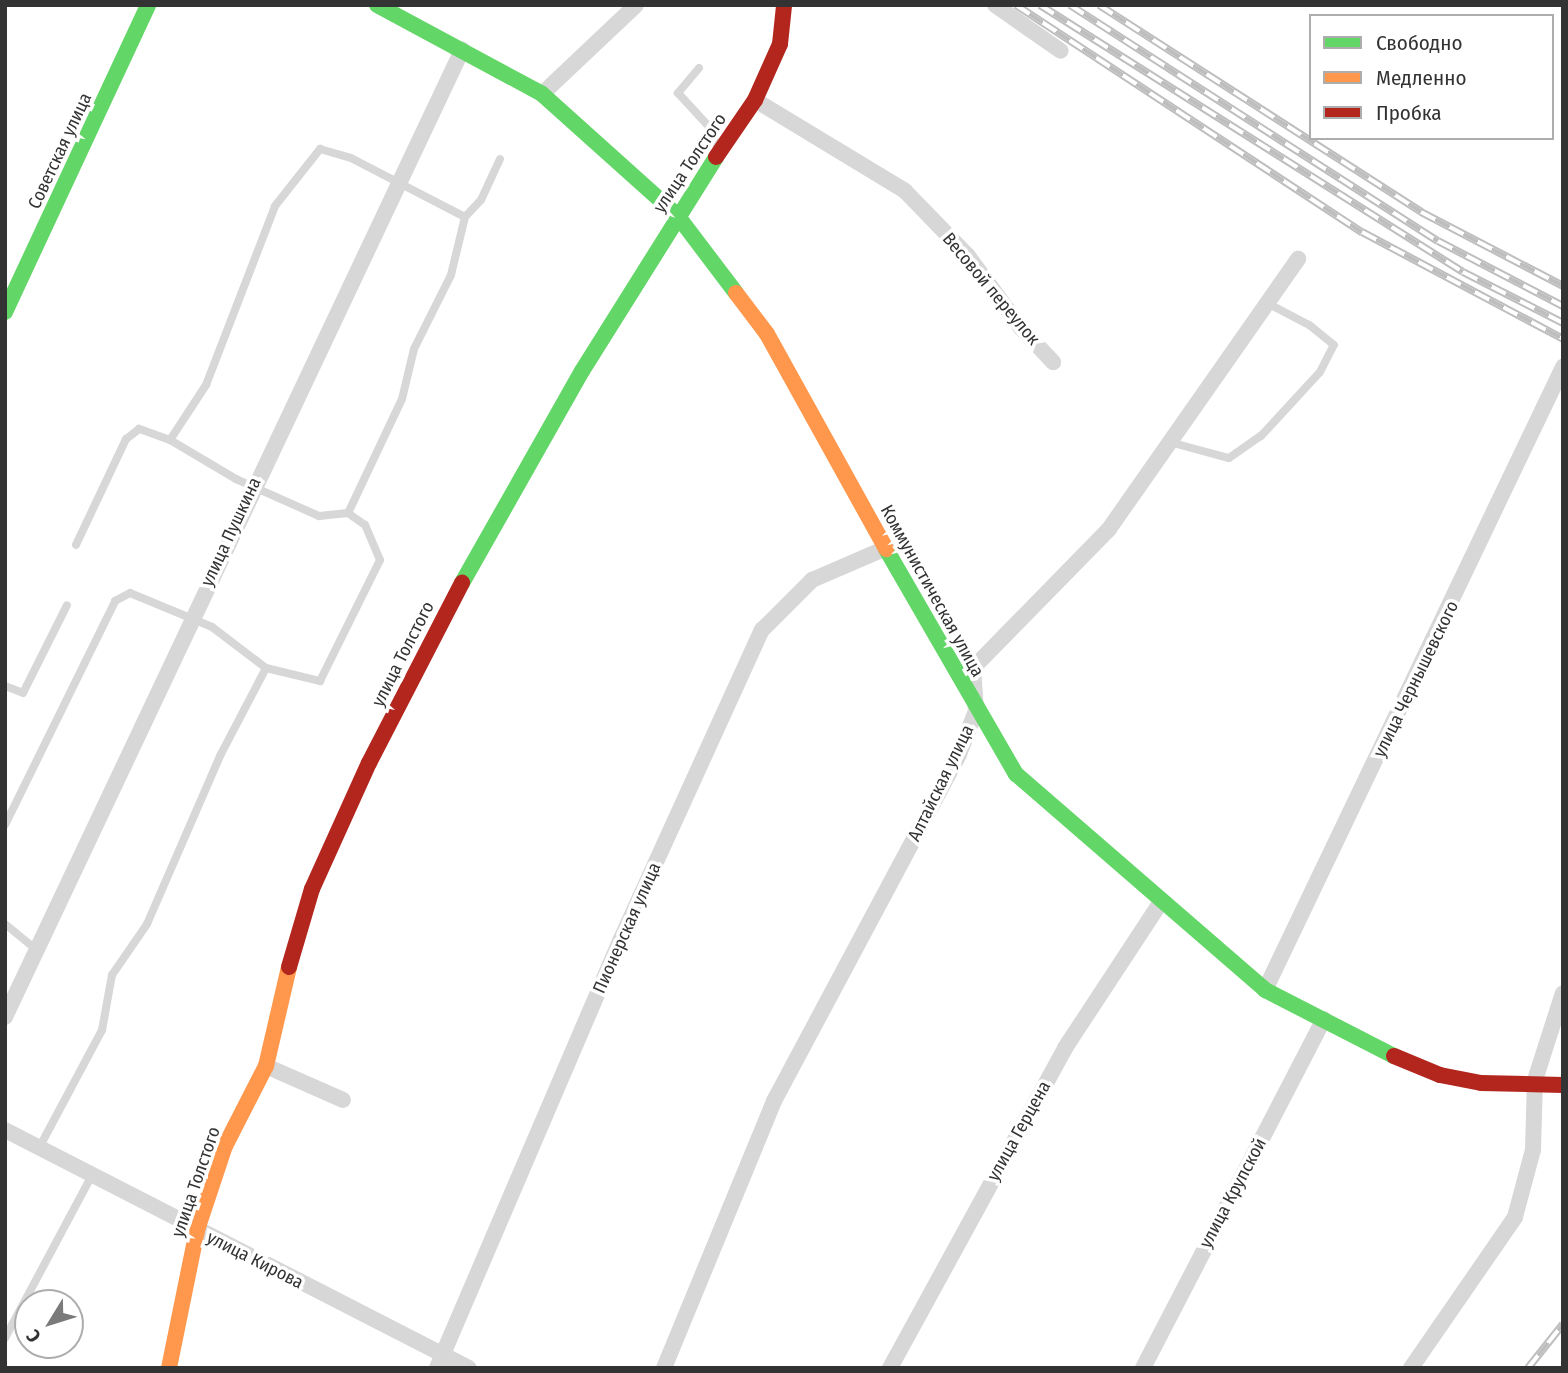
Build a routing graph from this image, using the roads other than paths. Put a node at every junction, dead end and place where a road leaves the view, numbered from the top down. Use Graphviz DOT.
graph roads {
  1 [pos="149,5"];
  2 [pos="377,5"];
  3 [pos="636,5"];
  4 [pos="995,5"];
  5 [pos="783,7"];
  6 [pos="462,50"];
  7 [pos="1061,51"];
  8 [pos="699,68"];
  9 [pos="542,94"];
  10 [pos="755,100"];
  11 [pos="719,158"];
  12 [pos="500,159"];
  13 [pos="395,183"];
  14 [pos="677,215"];
  15 [pos="465,217"];
  16 [pos="1298,259"];
  17 [pos="1267,303"];
  18 [pos="5,312"];
  19 [pos="1054,362"];
  20 [pos="1563,367"];
  21 [pos="170,440"];
  22 [pos="1173,443"];
  23 [pos="253,485"];
  24 [pos="348,513"];
  25 [pos="76,545"];
  26 [pos="886,548"];
  27 [pos="66,605"];
  28 [pos="192,618"];
  29 [pos="266,668"];
  30 [pos="5,686"];
  31 [pos="976,711"];
  32 [pos="5,825"];
  33 [pos="1161,902"];
  34 [pos="5,924"];
  35 [pos="38,951"];
  36 [pos="1265,990"];
  37 [pos="1563,993"];
  38 [pos="5,1017"];
  39 [pos="1324,1019"];
  40 [pos="266,1066"];
  41 [pos="1563,1085"];
  42 [pos="1536,1086"];
  43 [pos="343,1100"];
  44 [pos="5,1130"];
  45 [pos="39,1148"];
  46 [pos="91,1177"];
  47 [pos="197,1230"];
  48 [pos="5,1338"];
  49 [pos="439,1362"];
  50 [pos="169,1368"];
  51 [pos="469,1368"];
  52 [pos="663,1368"];
  53 [pos="890,1368"];
  54 [pos="1143,1368"];
  55 [pos="1411,1368"];
  1 -- 18 [label="street, Советская улица"];
  2 -- 6 [label="street, Коммунистическая улица"];
  3 -- 9 [label="street"];
  4 -- 7 [label="street"];
  5 -- 10 [label="street, улица Толстого"];
  6 -- 9 [label="street, Коммунистическая улица"];
  6 -- 13 [label="street, улица Пушкина"];
  8 -- 11 [label="lane"];
  9 -- 14 [label="street, Коммунистическая улица"];
  10 -- 11 [label="street, улица Толстого"];
  10 -- 19 [label="street, Весовой переулок"];
  11 -- 14 [label="street, улица Толстого"];
  12 -- 15 [label="lane"];
  13 -- 15 [label="lane"];
  13 -- 21 [label="lane"];
  13 -- 23 [label="street, улица Пушкина"];
  14 -- 26 [label="street, Коммунистическая улица"];
  14 -- 40 [label="street, улица Толстого"];
  15 -- 24 [label="lane"];
  16 -- 17 [label="street, Алтайская улица"];
  17 -- 22 [label="street, Алтайская улица"];
  17 -- 22 [label="lane"];
  20 -- 36 [label="street, улица Чернышевского"];
  21 -- 23 [label="lane"];
  21 -- 25 [label="lane"];
  22 -- 31 [label="street, Алтайская улица"];
  23 -- 24 [label="lane"];
  23 -- 28 [label="street, улица Пушкина"];
  24 -- 29 [label="lane"];
  26 -- 31 [label="street, Коммунистическая улица"];
  26 -- 49 [label="street, Пионерская улица"];
  27 -- 30 [label="lane"];
  28 -- 29 [label="lane"];
  28 -- 32 [label="lane"];
  28 -- 35 [label="street, улица Пушкина"];
  29 -- 45 [label="lane"];
  31 -- 33 [label="street, Коммунистическая улица"];
  31 -- 52 [label="street, Алтайская улица"];
  33 -- 36 [label="street, Коммунистическая улица"];
  33 -- 53 [label="street, улица Герцена"];
  34 -- 35 [label="lane"];
  35 -- 38 [label="street, улица Пушкина"];
  36 -- 39 [label="street, Коммунистическая улица"];
  37 -- 42 [label="street"];
  39 -- 42 [label="street, Коммунистическая улица"];
  39 -- 54 [label="street, улица Крупской"];
  40 -- 43 [label="street"];
  40 -- 47 [label="street, улица Толстого"];
  41 -- 42 [label="street, Коммунистическая улица"];
  42 -- 55 [label="street"];
  44 -- 45 [label="street, улица Кирова"];
  45 -- 46 [label="street, улица Кирова"];
  46 -- 47 [label="street, улица Кирова"];
  46 -- 48 [label="lane"];
  47 -- 49 [label="street, улица Кирова"];
  47 -- 50 [label="street, улица Толстого"];
  49 -- 51 [label="street, улица Кирова"];
}
